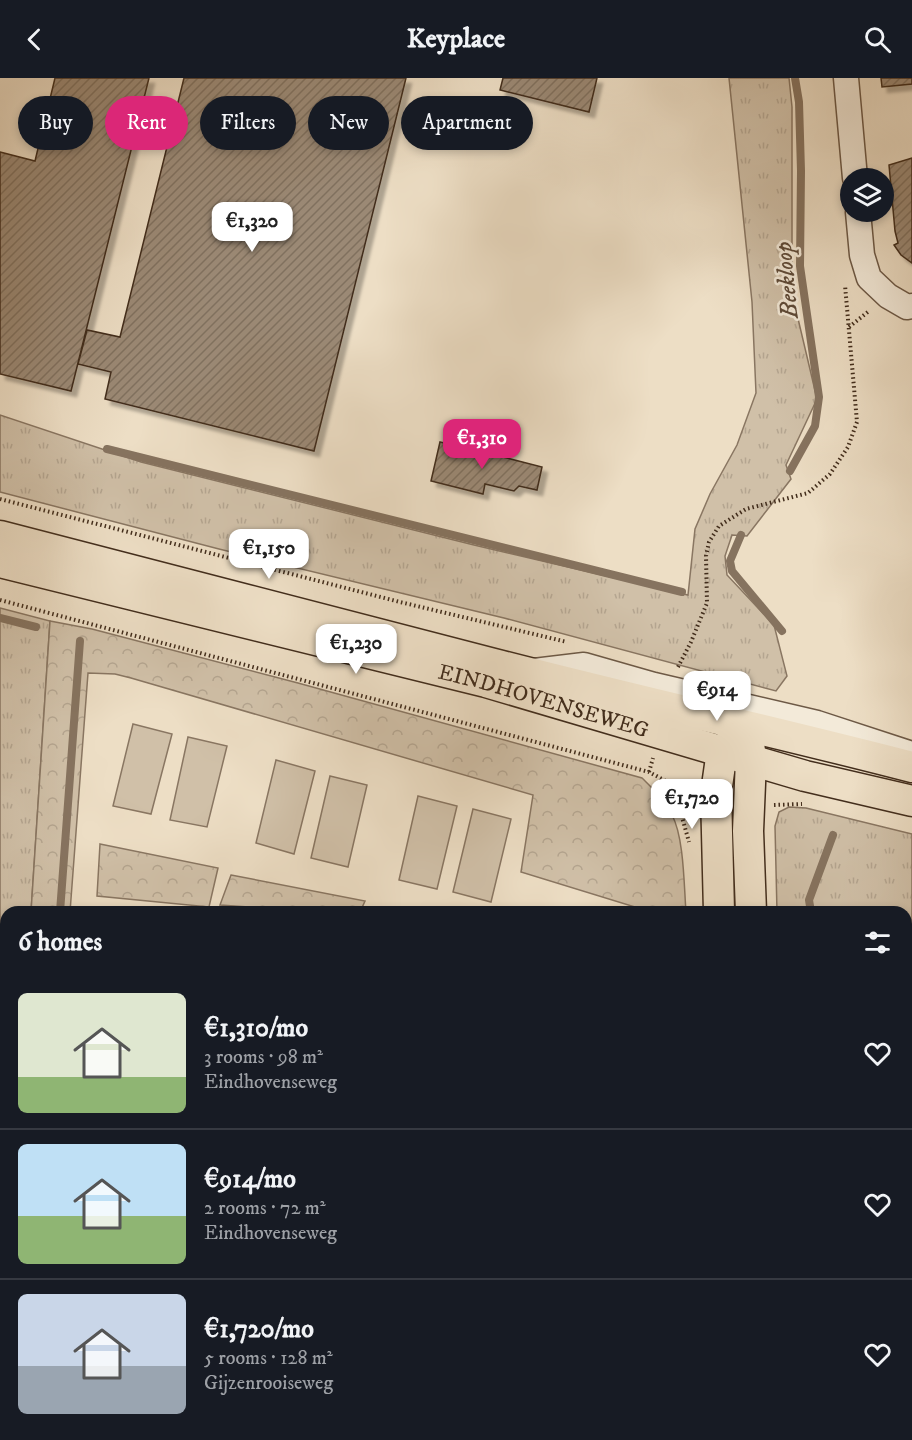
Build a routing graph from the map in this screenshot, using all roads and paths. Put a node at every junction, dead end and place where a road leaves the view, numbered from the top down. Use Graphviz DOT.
graph roads {
  1 [pos="846,78"];
  2 [pos="854,168"];
  3 [pos="859,222"];
  4 [pos="912,306"];
  5 [pos="849,327"];
  6 [pos="0,499"];
  7 [pos="0,536"];
  8 [pos="0,562"];
  9 [pos="0,600"];
  10 [pos="571,643"];
  11 [pos="676,670"];
  12 [pos="526,672"];
  13 [pos="747,725"];
  14 [pos="723,751"];
  15 [pos="912,754"];
  16 [pos="751,760"];
  17 [pos="912,767"];
  18 [pos="912,801"];
  19 [pos="690,847"];
  20 [pos="719,906"];
  21 [pos="751,906"];
  1 -- 2 [label="street"];
  3 -- 4 [label="street"];
  5 -- 11 [label="path"];
  6 -- 10 [label="path"];
  7 -- 12 [label="main road, EINDHOVENSEWEG"];
  8 -- 14 [label="main road, EINDHOVENSEWEG"];
  9 -- 19 [label="path, EINDHOVENSEWEG"];
  12 -- 13 [label="main road, EINDHOVENSEWEG"];
  12 -- 15 [label="street, EINDHOVENSEWEG"];
  13 -- 14 [label="main road"];
  13 -- 16 [label="main road"];
  13 -- 17 [label="main road, EINDHOVENSEWEG"];
  14 -- 16 [label="main road, EINDHOVENSEWEG"];
  14 -- 20 [label="main road"];
  16 -- 18 [label="main road, EINDHOVENSEWEG"];
  16 -- 21 [label="main road"];
}
